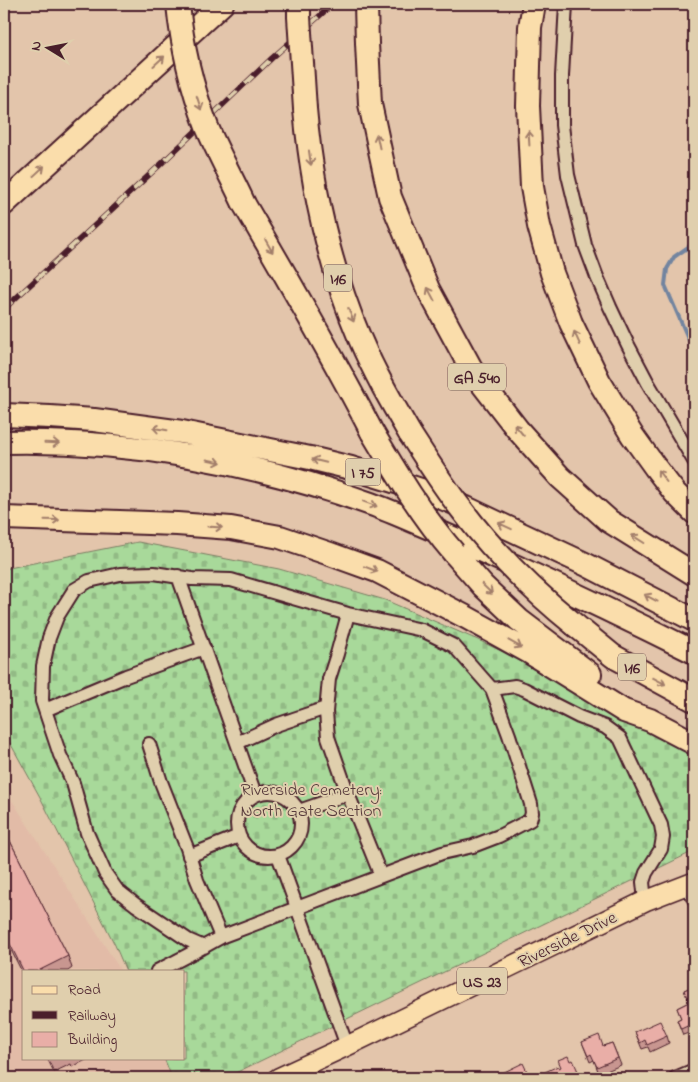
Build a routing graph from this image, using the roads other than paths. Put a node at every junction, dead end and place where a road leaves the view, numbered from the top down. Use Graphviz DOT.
graph roads {
  1 [pos="178,4"];
  2 [pos="222,4"];
  3 [pos="299,4"];
  4 [pos="366,4"];
  5 [pos="534,4"];
  6 [pos="566,4"];
  7 [pos="4,204"];
  8 [pos="4,415"];
  9 [pos="4,442"];
  10 [pos="694,461"];
  11 [pos="694,512"];
  12 [pos="4,518"];
  13 [pos="694,574"];
  14 [pos="178,576"];
  15 [pos="348,614"];
  16 [pos="694,620"];
  17 [pos="204,648"];
  18 [pos="694,652"];
  19 [pos="492,689"];
  20 [pos="694,700"];
  21 [pos="326,708"];
  22 [pos="45,710"];
  23 [pos="650,720"];
  24 [pos="237,743"];
  25 [pos="694,743"];
  26 [pos="149,744"];
  27 [pos="255,794"];
  28 [pos="348,794"];
  29 [pos="298,811"];
  30 [pos="239,836"];
  31 [pos="278,855"];
  32 [pos="189,856"];
  33 [pos="381,876"];
  34 [pos="692,889"];
  35 [pos="645,902"];
  36 [pos="297,908"];
  37 [pos="221,937"];
  38 [pos="204,947"];
  39 [pos="159,970"];
  40 [pos="347,1046"];
  41 [pos="694,1070"];
  42 [pos="278,1078"];
  43 [pos="676,1078"];
  1 -- 23 [label="highway, one-way, bridge"];
  7 -- 2 [label="highway, one-way"];
  3 -- 20 [label="highway, I16, one-way, bridge"];
  13 -- 4 [label="highway, GA 540, one-way"];
  11 -- 5 [label="highway, one-way"];
  6 -- 10 [label="street"];
  16 -- 8 [label="highway, I 75, one-way"];
  9 -- 18 [label="highway, I 75, one-way"];
  12 -- 23 [label="highway, one-way"];
  14 -- 15 [label="street"];
  14 -- 17 [label="street"];
  14 -- 22 [label="street"];
  15 -- 19 [label="street"];
  15 -- 21 [label="street"];
  17 -- 22 [label="street"];
  17 -- 24 [label="street"];
  19 -- 33 [label="street"];
  19 -- 35 [label="street"];
  21 -- 24 [label="street"];
  21 -- 28 [label="street"];
  22 -- 38 [label="street"];
  23 -- 25 [label="highway"];
  24 -- 27 [label="street"];
  26 -- 32 [label="street"];
  27 -- 29 [label="street"];
  27 -- 30 [label="street"];
  28 -- 29 [label="street"];
  28 -- 33 [label="street"];
  29 -- 31 [label="street"];
  30 -- 31 [label="street"];
  30 -- 32 [label="street"];
  31 -- 36 [label="street"];
  32 -- 37 [label="street"];
  33 -- 36 [label="street"];
  34 -- 35 [label="main road, Riverside Drive / US 23"];
  35 -- 40 [label="main road, Riverside Drive / US 23"];
  36 -- 37 [label="street"];
  36 -- 40 [label="street"];
  37 -- 38 [label="street"];
  38 -- 39 [label="street"];
  40 -- 42 [label="main road, Riverside Drive / US 23"];
  41 -- 43 [label="street"];
}
